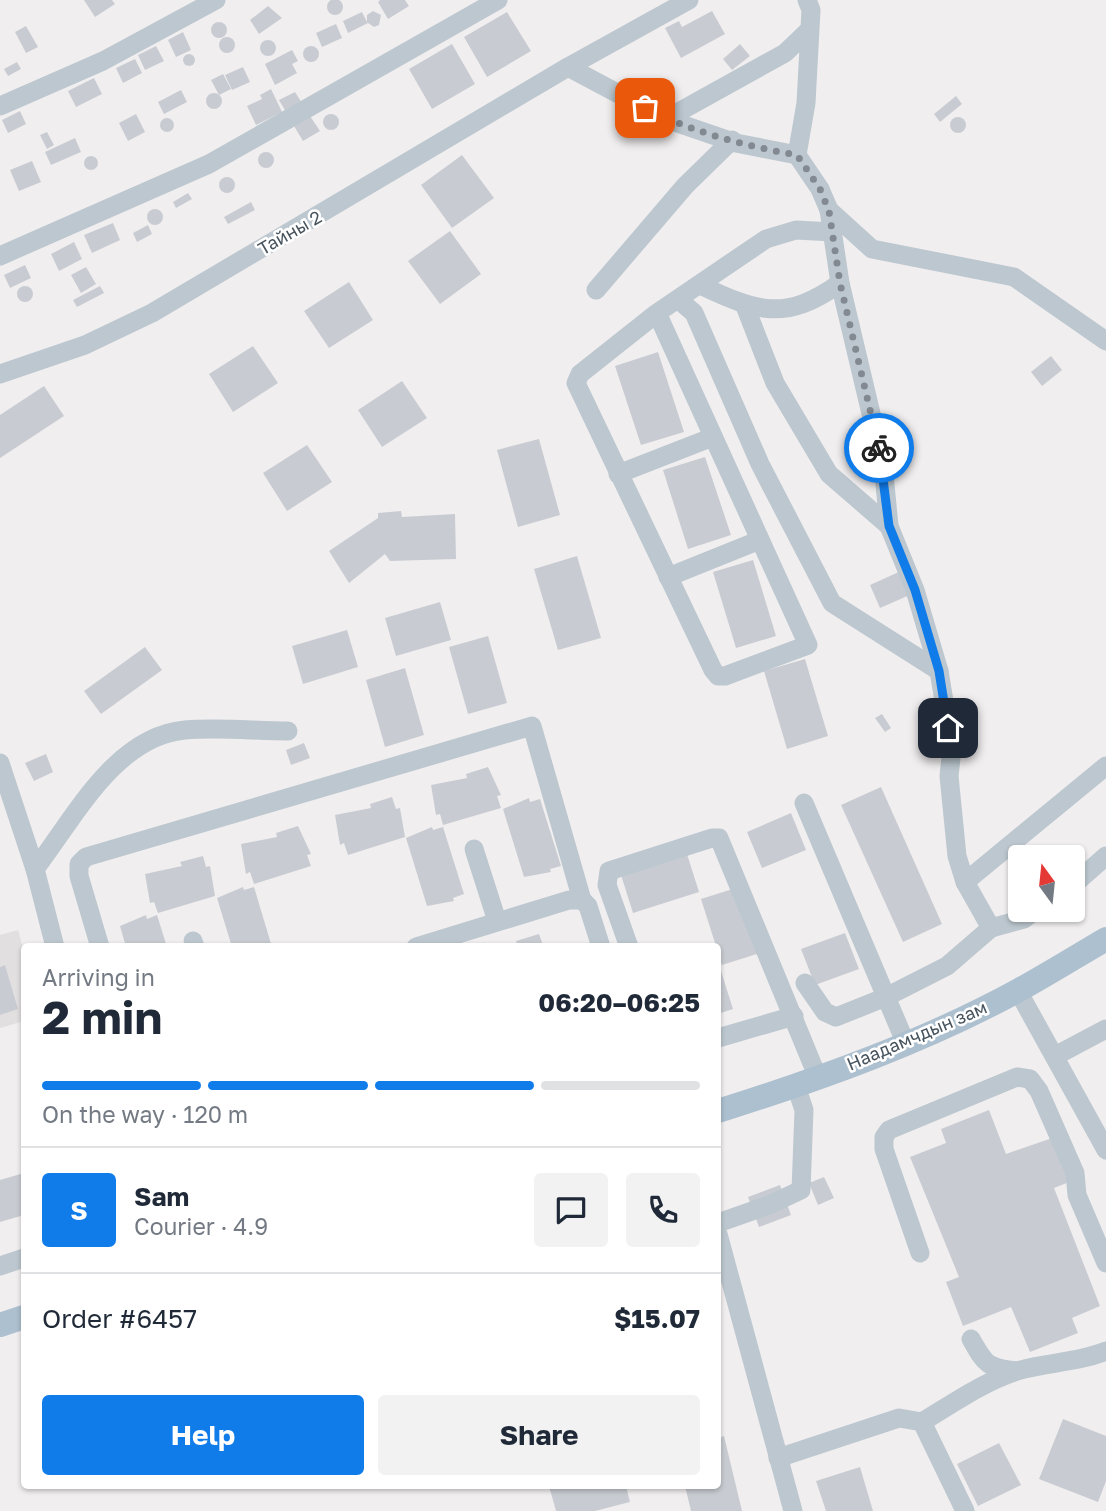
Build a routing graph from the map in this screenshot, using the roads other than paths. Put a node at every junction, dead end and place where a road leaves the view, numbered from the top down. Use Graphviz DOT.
graph roads {
  1 [pos="216,0"];
  2 [pos="498,0"];
  3 [pos="689,0"];
  4 [pos="807,0"];
  5 [pos="808,31"];
  6 [pos="568,67"];
  7 [pos="0,106"];
  8 [pos="666,119"];
  9 [pos="732,140"];
  10 [pos="797,155"];
  11 [pos="829,211"];
  12 [pos="833,232"];
  13 [pos="0,256"];
  14 [pos="840,283"];
  15 [pos="700,285"];
  16 [pos="596,290"];
  17 [pos="679,300"];
  18 [pos="744,306"];
  19 [pos="657,313"];
  20 [pos="1106,341"];
  21 [pos="0,374"];
  22 [pos="713,437"];
  23 [pos="618,474"];
  24 [pos="889,526"];
  25 [pos="760,540"];
  26 [pos="668,577"];
  27 [pos="939,671"];
  28 [pos="288,731"];
  29 [pos="0,763"];
  30 [pos="1106,766"];
  31 [pos="804,803"];
  32 [pos="474,849"];
  33 [pos="1106,856"];
  34 [pos="34,869"];
  35 [pos="1085,874"];
  36 [pos="965,881"];
  37 [pos="582,900"];
  38 [pos="497,921"];
  39 [pos="1013,922"];
  40 [pos="991,928"];
  41 [pos="1106,939"];
  42 [pos="54,943"];
  43 [pos="99,943"];
  44 [pos="428,943"];
  45 [pos="600,943"];
  46 [pos="628,943"];
  47 [pos="805,983"];
  48 [pos="1018,991"];
  49 [pos="886,997"];
  50 [pos="794,1016"];
  51 [pos="1106,1029"];
  52 [pos="721,1037"];
  53 [pos="905,1044"];
  54 [pos="1055,1056"];
  55 [pos="807,1082"];
  56 [pos="721,1110"];
  57 [pos="1106,1150"];
  58 [pos="721,1222"];
  59 [pos="721,1245"];
  60 [pos="920,1253"];
  61 [pos="21,1259"];
  62 [pos="1106,1263"];
  63 [pos="0,1266"];
  64 [pos="21,1318"];
  65 [pos="0,1325"];
  66 [pos="971,1339"];
  67 [pos="1106,1351"];
  68 [pos="1018,1371"];
  69 [pos="922,1422"];
  70 [pos="778,1458"];
  71 [pos="793,1511"];
  72 [pos="965,1511"];
  1 -- 7 [label="street"];
  2 -- 13 [label="street"];
  3 -- 6 [label="street, Тайны 2"];
  4 -- 5 [label="street"];
  5 -- 8 [label="street"];
  5 -- 10 [label="street"];
  6 -- 8 [label="street"];
  6 -- 21 [label="street, Тайны 2"];
  8 -- 9 [label="street"];
  9 -- 10 [label="street"];
  9 -- 16 [label="street"];
  10 -- 11 [label="street"];
  11 -- 12 [label="street"];
  11 -- 20 [label="street"];
  12 -- 14 [label="street"];
  12 -- 15 [label="street"];
  14 -- 18 [label="street"];
  14 -- 24 [label="street"];
  15 -- 17 [label="street"];
  15 -- 18 [label="street"];
  17 -- 19 [label="street"];
  17 -- 27 [label="street"];
  18 -- 24 [label="street"];
  19 -- 22 [label="street"];
  19 -- 23 [label="street"];
  22 -- 23 [label="street"];
  22 -- 25 [label="street"];
  23 -- 26 [label="street"];
  24 -- 27 [label="street"];
  25 -- 26 [label="street"];
  25 -- 26 [label="street"];
  27 -- 36 [label="street"];
  28 -- 34 [label="street"];
  29 -- 34 [label="street"];
  30 -- 36 [label="street"];
  31 -- 49 [label="street"];
  32 -- 38 [label="street"];
  33 -- 35 [label="street"];
  34 -- 42 [label="street"];
  36 -- 40 [label="street"];
  37 -- 38 [label="street"];
  37 -- 43 [label="street"];
  37 -- 45 [label="street"];
  38 -- 44 [label="street"];
  39 -- 40 [label="street"];
  40 -- 49 [label="street"];
  41 -- 48 [label="main road, Наадамчдын зам"];
  46 -- 50 [label="street"];
  47 -- 49 [label="street"];
  48 -- 53 [label="main road, Наадамчдын зам"];
  48 -- 54 [label="street"];
  49 -- 53 [label="street"];
  50 -- 52 [label="street"];
  50 -- 55 [label="street"];
  51 -- 54 [label="street"];
  53 -- 55 [label="main road, Наадамчдын зам"];
  54 -- 57 [label="street"];
  55 -- 56 [label="main road, Наадамчдын зам"];
  55 -- 58 [label="street"];
  59 -- 70 [label="street"];
  60 -- 62 [label="street"];
  61 -- 63 [label="street"];
  64 -- 65 [label="main road"];
  66 -- 68 [label="street"];
  67 -- 68 [label="street"];
  68 -- 69 [label="street"];
  69 -- 70 [label="street"];
  69 -- 72 [label="street"];
  70 -- 71 [label="street"];
}
